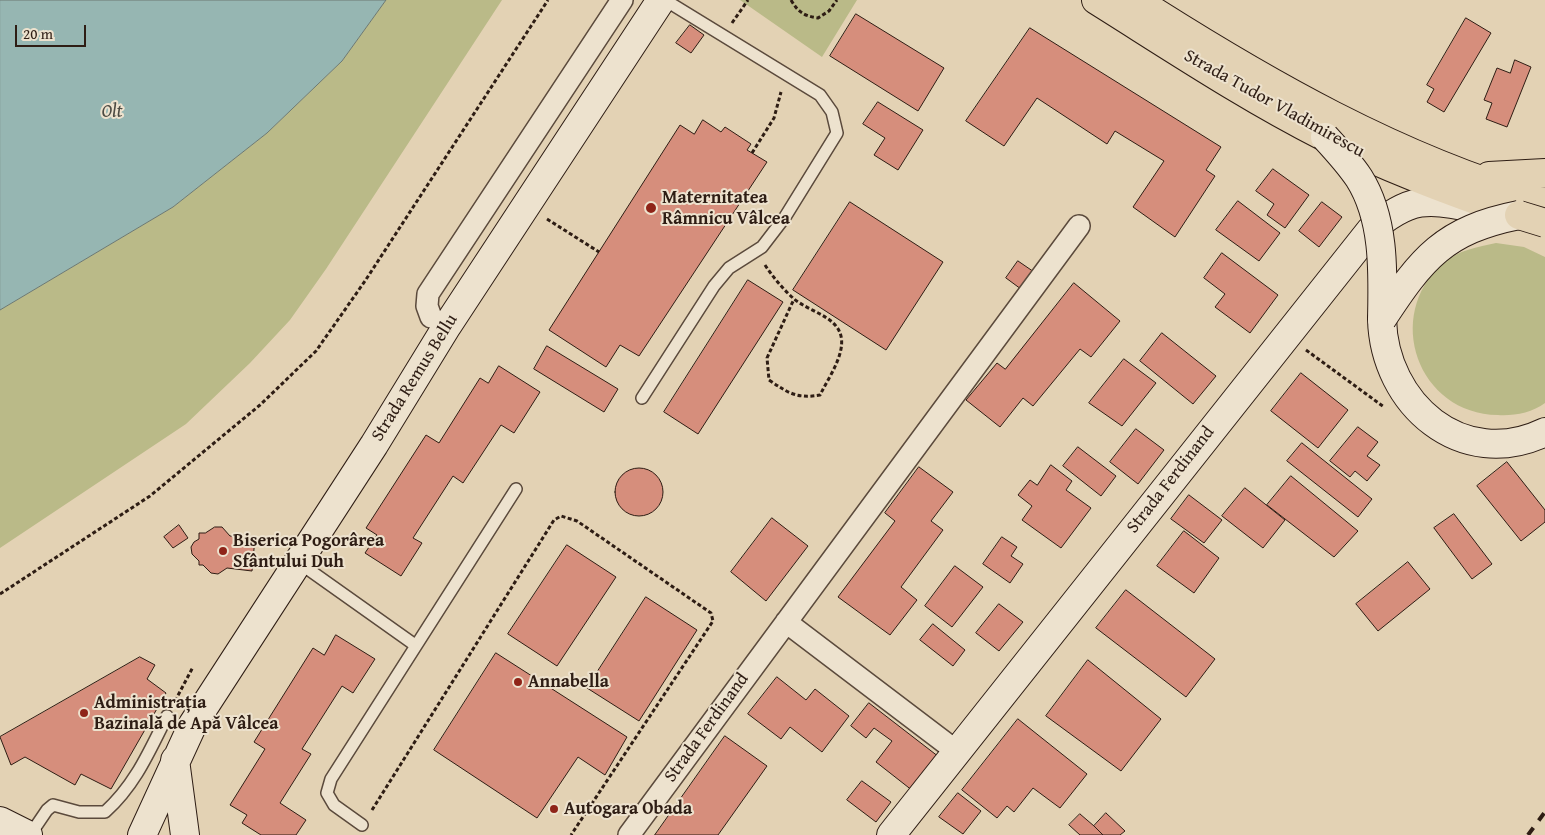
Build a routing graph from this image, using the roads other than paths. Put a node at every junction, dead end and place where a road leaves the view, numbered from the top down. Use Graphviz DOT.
graph roads {
  1 [pos="622,0"];
  2 [pos="661,0"];
  3 [pos="665,0"];
  4 [pos="1096,0"];
  5 [pos="1136,0"];
  6 [pos="1325,137"];
  7 [pos="1545,174"];
  8 [pos="1470,176"];
  9 [pos="1545,201"];
  10 [pos="1536,221"];
  11 [pos="1079,226"];
  12 [pos="431,316"];
  13 [pos="1382,319"];
  14 [pos="642,398"];
  15 [pos="1545,432"];
  16 [pos="516,489"];
  17 [pos="297,562"];
  18 [pos="786,622"];
  19 [pos="415,645"];
  20 [pos="167,716"];
  21 [pos="956,750"];
  22 [pos="175,760"];
  23 [pos="0,821"];
  24 [pos="362,825"];
  25 [pos="29,835"];
  26 [pos="142,835"];
  27 [pos="185,835"];
  28 [pos="629,835"];
  29 [pos="890,835"];
  1 -- 12 [label="street"];
  2 -- 17 [label="main road, Strada Remus Bellu"];
  3 -- 14 [label="lane"];
  4 -- 6 [label="main road, Strada Tudor Vladimirescu"];
  5 -- 8 [label="main road, Strada Tudor Vladimirescu"];
  6 -- 10 [label="main road, Strada Tudor Vladimirescu, bridge"];
  6 -- 13 [label="main road, bridge"];
  7 -- 8 [label="main road"];
  8 -- 9 [label="main road, Strada Tudor Vladimirescu"];
  10 -- 13 [label="main road, bridge"];
  10 -- 21 [label="main road, Strada Ferdinand"];
  11 -- 18 [label="street, Strada Ferdinand"];
  13 -- 15 [label="main road"];
  16 -- 19 [label="lane"];
  17 -- 19 [label="lane"];
  17 -- 22 [label="main road, Strada Remus Bellu"];
  18 -- 21 [label="street"];
  18 -- 28 [label="street, Strada Ferdinand"];
  19 -- 24 [label="lane"];
  20 -- 25 [label="lane"];
  21 -- 29 [label="main road, Strada Ferdinand"];
  22 -- 26 [label="main road, Strada Remus Bellu"];
  22 -- 27 [label="main road"];
  23 -- 25 [label="main road"];
}
